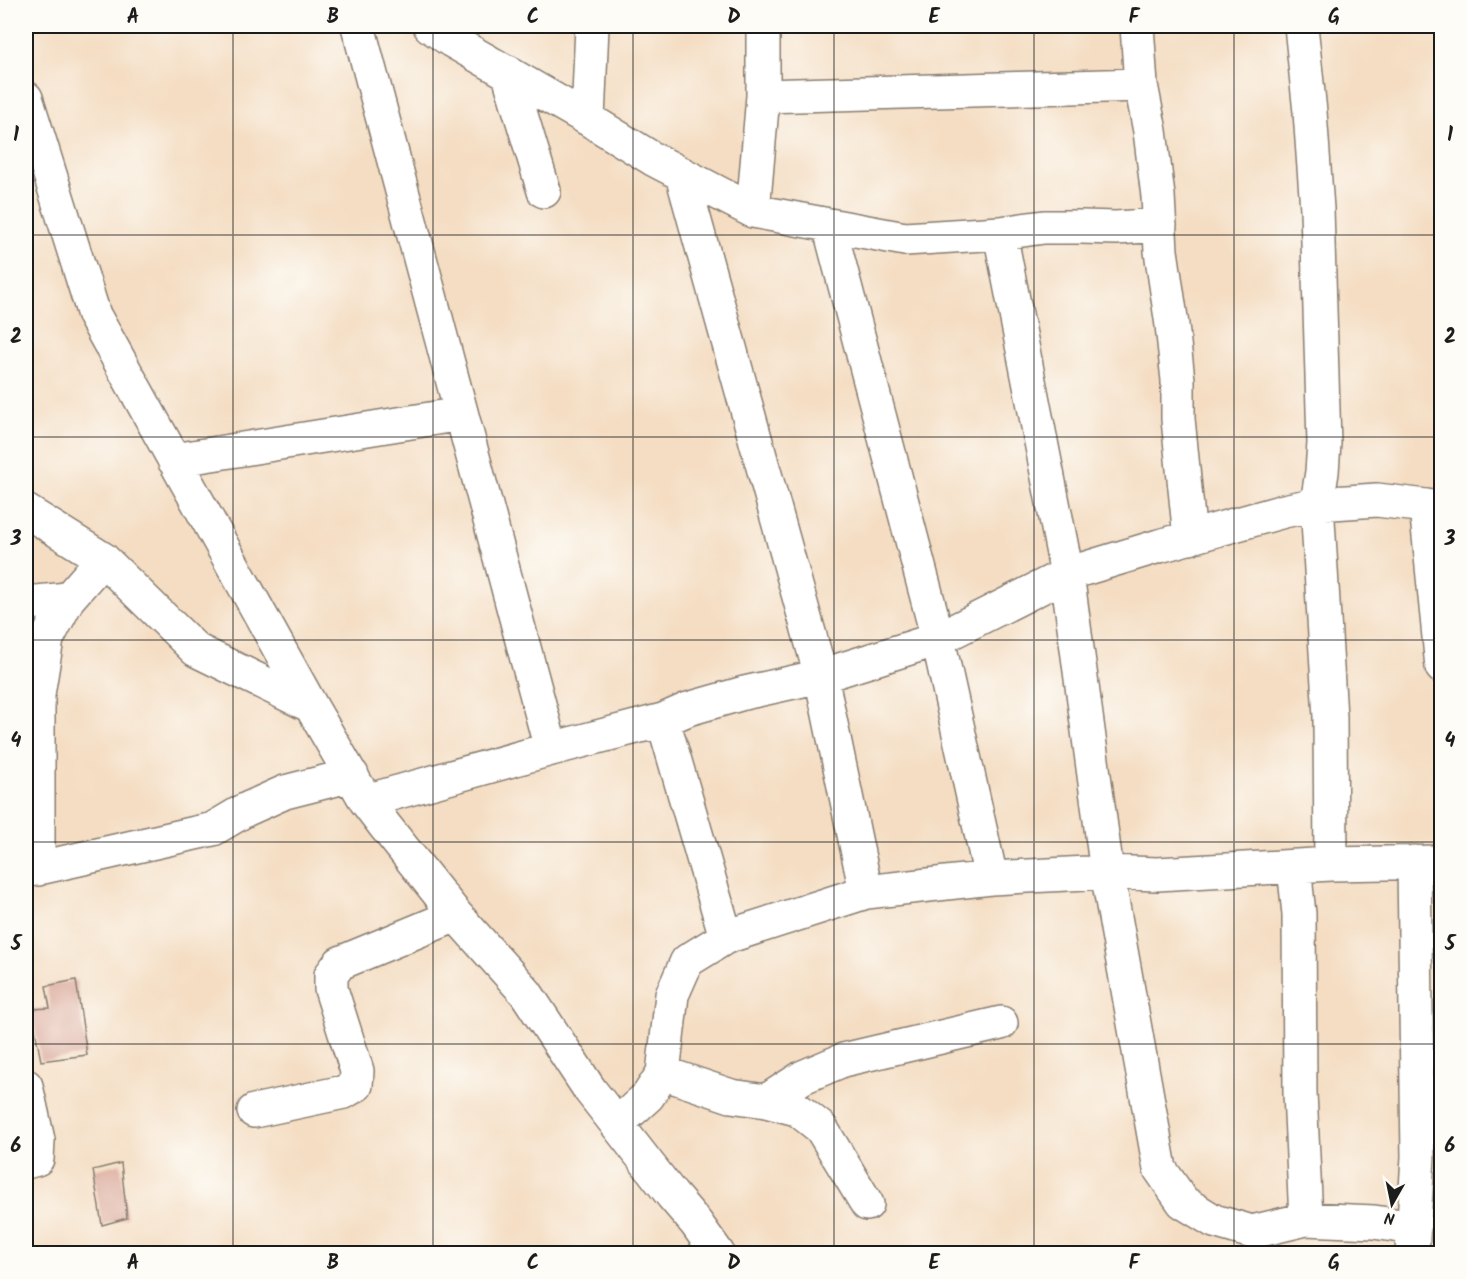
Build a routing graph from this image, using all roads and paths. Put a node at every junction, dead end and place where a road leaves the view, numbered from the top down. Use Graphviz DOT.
graph roads {
  1 [pos="358,26"];
  2 [pos="592,26"];
  3 [pos="763,26"];
  4 [pos="1137,26"];
  5 [pos="1301,26"];
  6 [pos="445,31"];
  7 [pos="508,72"];
  8 [pos="1141,85"];
  9 [pos="763,96"];
  10 [pos="26,99"];
  11 [pos="588,119"];
  12 [pos="682,175"];
  13 [pos="543,191"];
  14 [pos="753,211"];
  15 [pos="829,225"];
  16 [pos="1160,225"];
  17 [pos="1000,233"];
  18 [pos="461,414"];
  19 [pos="174,460"];
  20 [pos="1317,504"];
  21 [pos="1434,508"];
  22 [pos="26,512"];
  23 [pos="1190,538"];
  24 [pos="103,559"];
  25 [pos="1067,574"];
  26 [pos="68,599"];
  27 [pos="26,603"];
  28 [pos="938,639"];
  29 [pos="1442,667"];
  30 [pos="821,676"];
  31 [pos="311,706"];
  32 [pos="663,720"];
  33 [pos="551,749"];
  34 [pos="359,788"];
  35 [pos="1428,862"];
  36 [pos="1331,864"];
  37 [pos="1294,867"];
  38 [pos="32,870"];
  39 [pos="1107,872"];
  40 [pos="991,878"];
  41 [pos="866,892"];
  42 [pos="456,915"];
  43 [pos="726,937"];
  44 [pos="1001,1023"];
  45 [pos="663,1073"];
  46 [pos="26,1086"];
  47 [pos="766,1101"];
  48 [pos="254,1111"];
  49 [pos="617,1124"];
  50 [pos="1430,1157"];
  51 [pos="26,1162"];
  52 [pos="867,1204"];
  53 [pos="1306,1219"];
  54 [pos="1413,1241"];
  55 [pos="718,1254"];
  1 -- 18 [label="street"];
  2 -- 11 [label="street"];
  3 -- 9 [label="street"];
  4 -- 8 [label="street"];
  5 -- 20 [label="street"];
  6 -- 7 [label="street"];
  7 -- 11 [label="street"];
  7 -- 13 [label="street"];
  8 -- 9 [label="street"];
  8 -- 16 [label="street"];
  9 -- 14 [label="street"];
  10 -- 19 [label="street"];
  11 -- 12 [label="street"];
  12 -- 14 [label="street"];
  12 -- 30 [label="street"];
  14 -- 15 [label="street"];
  15 -- 17 [label="street"];
  15 -- 28 [label="street"];
  16 -- 17 [label="street"];
  16 -- 23 [label="street"];
  17 -- 25 [label="street"];
  18 -- 19 [label="street"];
  18 -- 33 [label="street"];
  19 -- 31 [label="street"];
  20 -- 21 [label="street"];
  20 -- 23 [label="street"];
  20 -- 36 [label="street"];
  21 -- 29 [label="street"];
  22 -- 24 [label="street"];
  23 -- 25 [label="street"];
  24 -- 26 [label="street"];
  24 -- 31 [label="street"];
  25 -- 28 [label="street"];
  25 -- 39 [label="street"];
  26 -- 27 [label="street"];
  26 -- 38 [label="street"];
  28 -- 30 [label="street"];
  28 -- 40 [label="street"];
  30 -- 32 [label="street"];
  30 -- 41 [label="street"];
  31 -- 34 [label="street"];
  32 -- 33 [label="street"];
  32 -- 43 [label="street"];
  33 -- 34 [label="street"];
  34 -- 38 [label="street"];
  34 -- 42 [label="street"];
  35 -- 36 [label="street"];
  35 -- 50 [label="street"];
  36 -- 37 [label="street"];
  37 -- 39 [label="street"];
  37 -- 53 [label="street"];
  39 -- 40 [label="street"];
  39 -- 53 [label="street"];
  40 -- 41 [label="street"];
  41 -- 43 [label="street"];
  42 -- 48 [label="street"];
  42 -- 49 [label="street"];
  43 -- 45 [label="street"];
  44 -- 47 [label="street"];
  45 -- 47 [label="street"];
  45 -- 49 [label="street"];
  46 -- 51 [label="street"];
  47 -- 52 [label="street"];
  49 -- 55 [label="street"];
  50 -- 54 [label="street"];
  53 -- 54 [label="street"];
}
